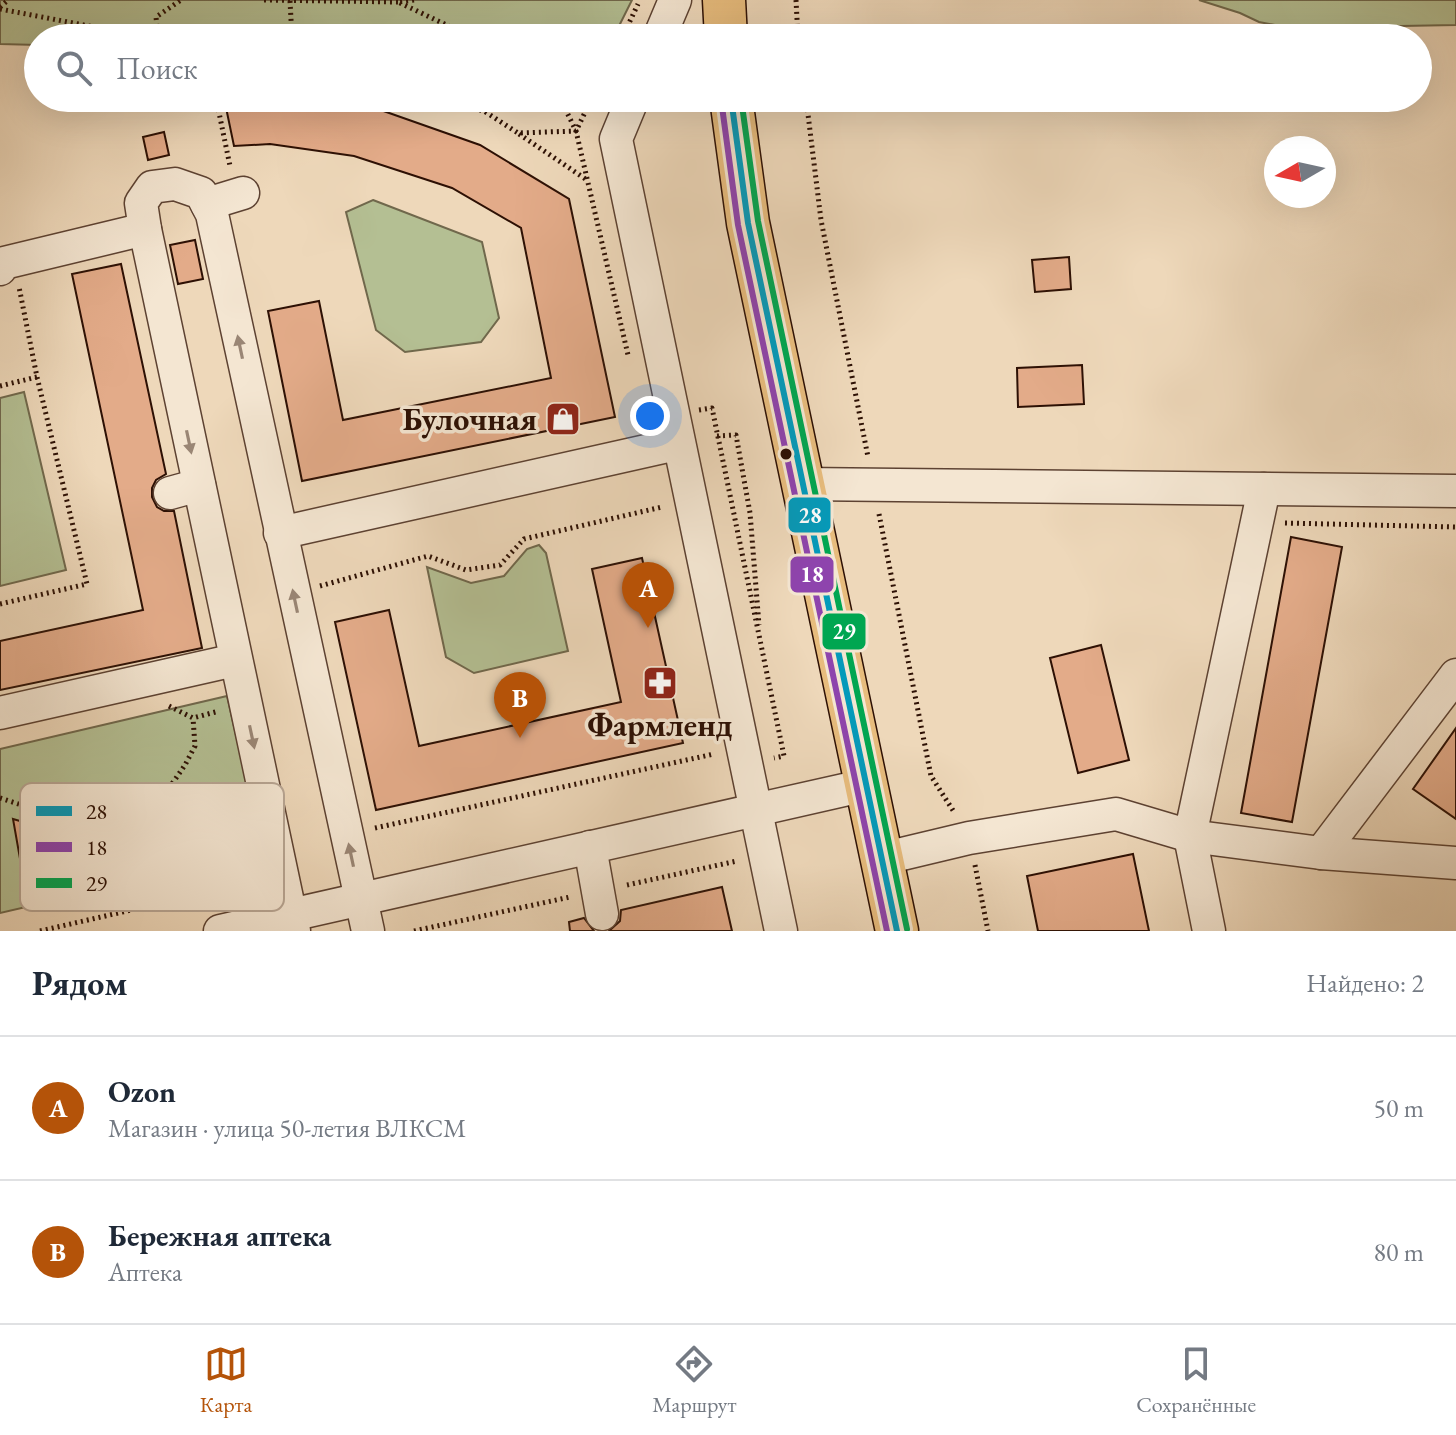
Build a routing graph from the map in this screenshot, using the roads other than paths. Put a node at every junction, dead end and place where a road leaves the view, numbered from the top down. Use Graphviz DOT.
graph roads {
  1 [pos="675,0"];
  2 [pos="724,0"];
  3 [pos="665,24"];
  4 [pos="725,24"];
  5 [pos="627,112"];
  6 [pos="733,112"];
  7 [pos="243,193"];
  8 [pos="207,204"];
  9 [pos="145,229"];
  10 [pos="0,269"];
  11 [pos="677,444"];
  12 [pos="802,484"];
  13 [pos="1264,489"];
  14 [pos="1456,491"];
  15 [pos="280,533"];
  16 [pos="235,660"];
  17 [pos="1456,675"];
  18 [pos="0,713"];
  19 [pos="262,783"];
  20 [pos="866,785"];
  21 [pos="755,809"];
  22 [pos="1190,836"];
  23 [pos="590,847"];
  24 [pos="1321,853"];
  25 [pos="881,859"];
  26 [pos="1456,863"];
  27 [pos="284,886"];
  28 [pos="361,899"];
  29 [pos="602,914"];
  30 [pos="292,923"];
  31 [pos="220,931"];
  32 [pos="368,931"];
  33 [pos="781,931"];
  34 [pos="897,931"];
  35 [pos="1209,931"];
  1 -- 3 [label="lane"];
  2 -- 4 [label="main road"];
  5 -- 11 [label="lane"];
  6 -- 12 [label="main road"];
  7 -- 8 [label="lane"];
  8 -- 9 [label="lane"];
  15 -- 8 [label="lane, one-way"];
  9 -- 10 [label="lane"];
  9 -- 16 [label="lane, one-way"];
  11 -- 15 [label="lane"];
  11 -- 21 [label="lane"];
  12 -- 13 [label="lane"];
  12 -- 20 [label="main road"];
  13 -- 14 [label="lane"];
  13 -- 22 [label="lane"];
  28 -- 15 [label="lane, one-way"];
  16 -- 18 [label="lane"];
  16 -- 19 [label="lane, one-way"];
  17 -- 24 [label="lane"];
  20 -- 21 [label="lane"];
  20 -- 25 [label="main road"];
  21 -- 23 [label="lane"];
  21 -- 33 [label="lane"];
  22 -- 24 [label="lane"];
  22 -- 25 [label="lane"];
  22 -- 35 [label="lane"];
  23 -- 28 [label="lane"];
  23 -- 29 [label="lane"];
  24 -- 26 [label="lane"];
  25 -- 34 [label="main road"];
  27 -- 30 [label="lane, one-way"];
  28 -- 30 [label="lane"];
  28 -- 32 [label="lane"];
  30 -- 31 [label="lane"];
}
